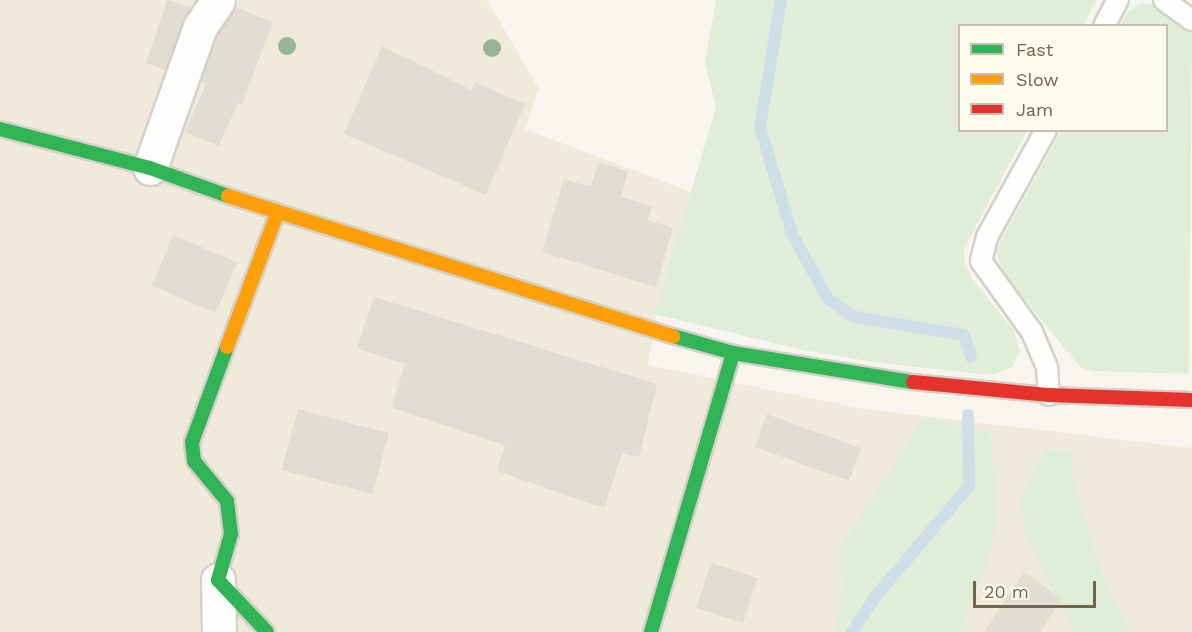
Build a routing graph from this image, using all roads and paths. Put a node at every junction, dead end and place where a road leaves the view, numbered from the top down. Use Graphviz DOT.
graph roads {
  1 [pos="218,0"];
  2 [pos="1118,0"];
  3 [pos="1164,0"];
  4 [pos="1192,20"];
  5 [pos="1105,24"];
  6 [pos="0,129"];
  7 [pos="1045,132"];
  8 [pos="150,168"];
  9 [pos="277,214"];
  10 [pos="734,353"];
  11 [pos="1049,395"];
  12 [pos="1192,400"];
  13 [pos="218,579"];
  14 [pos="219,632"];
  15 [pos="267,632"];
  16 [pos="651,632"];
  1 -- 8 [label="street"];
  2 -- 5 [label="lane"];
  3 -- 4 [label="lane"];
  6 -- 8 [label="street"];
  7 -- 11 [label="lane"];
  8 -- 9 [label="street"];
  9 -- 10 [label="street"];
  9 -- 13 [label="street"];
  10 -- 11 [label="street"];
  10 -- 16 [label="street"];
  11 -- 12 [label="street"];
  13 -- 14 [label="street"];
  13 -- 15 [label="street"];
}
